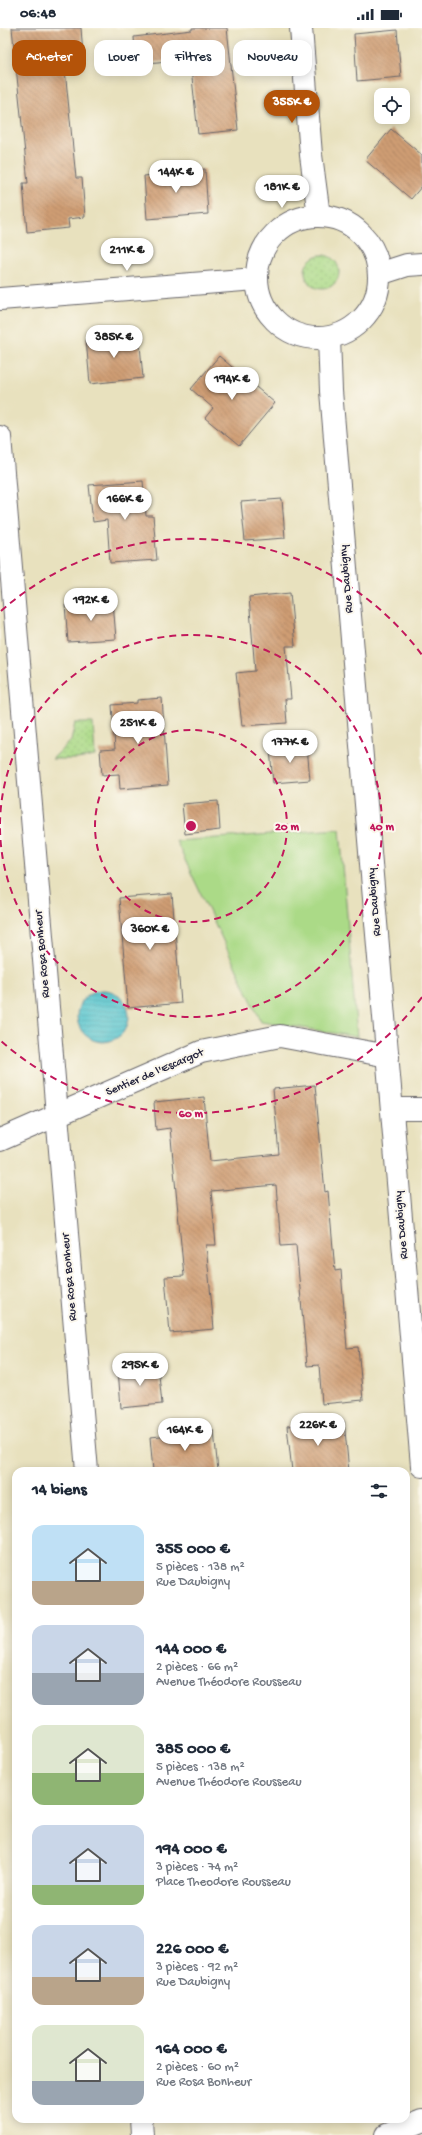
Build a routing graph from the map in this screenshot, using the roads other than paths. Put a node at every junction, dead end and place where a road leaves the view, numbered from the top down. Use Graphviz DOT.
graph roads {
  1 [pos="301,28"];
  2 [pos="319,216"];
  3 [pos="422,264"];
  4 [pos="379,274"];
  5 [pos="256,279"];
  6 [pos="0,299"];
  7 [pos="329,338"];
  8 [pos="0,437"];
  9 [pos="388,1056"];
  10 [pos="393,1109"];
  11 [pos="422,1109"];
  12 [pos="57,1115"];
  13 [pos="0,1140"];
  14 [pos="422,1466"];
  15 [pos="87,1467"];
  16 [pos="422,2121"];
  17 [pos="141,2123"];
  18 [pos="142,2135"];
  19 [pos="387,2135"];
  1 -- 2 [label="street"];
  2 -- 4 [label="street"];
  2 -- 5 [label="street"];
  3 -- 4 [label="street"];
  4 -- 7 [label="street"];
  5 -- 6 [label="street"];
  5 -- 7 [label="street"];
  7 -- 9 [label="street, Rue Daubigny"];
  8 -- 12 [label="street, Rue Rosa Bonheur"];
  9 -- 10 [label="street, Rue Daubigny"];
  9 -- 12 [label="street, Sentier de l'Escargot"];
  10 -- 11 [label="street"];
  10 -- 14 [label="street, Rue Daubigny"];
  12 -- 13 [label="street, Sentier de l'Escargot"];
  12 -- 15 [label="street, Rue Rosa Bonheur"];
  16 -- 19 [label="street"];
  17 -- 18 [label="street"];
}
